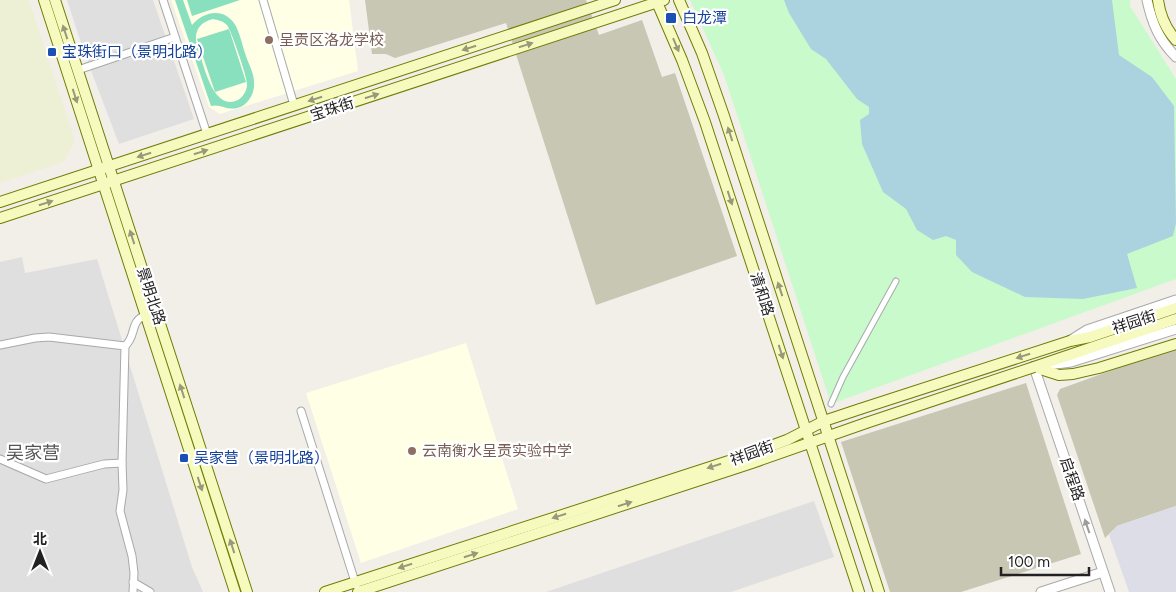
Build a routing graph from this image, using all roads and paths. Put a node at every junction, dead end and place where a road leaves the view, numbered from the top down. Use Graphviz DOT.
graph roads {
  1 [pos="44,0"];
  2 [pos="54,0"];
  3 [pos="163,0"];
  4 [pos="263,0"];
  5 [pos="616,0"];
  6 [pos="679,0"];
  7 [pos="1147,0"];
  8 [pos="1158,0"];
  9 [pos="659,1"];
  10 [pos="175,38"];
  11 [pos="1176,40"];
  12 [pos="1176,57"];
  13 [pos="78,70"];
  14 [pos="294,106"];
  15 [pos="207,134"];
  16 [pos="109,166"];
  17 [pos="98,169"];
  18 [pos="114,181"];
  19 [pos="103,184"];
  20 [pos="0,202"];
  21 [pos="0,218"];
  22 [pos="896,282"];
  23 [pos="1176,300"];
  24 [pos="1176,308"];
  25 [pos="146,315"];
  26 [pos="1176,320"];
  27 [pos="1176,330"];
  28 [pos="1070,341"];
  29 [pos="1176,344"];
  30 [pos="0,345"];
  31 [pos="125,346"];
  32 [pos="1034,367"];
  33 [pos="831,404"];
  34 [pos="301,412"];
  35 [pos="824,421"];
  36 [pos="806,431"];
  37 [pos="828,435"];
  38 [pos="810,443"];
  39 [pos="0,459"];
  40 [pos="122,463"];
  41 [pos="1103,572"];
  42 [pos="134,582"];
  43 [pos="357,589"];
  44 [pos="133,592"];
  45 [pos="150,592"];
  46 [pos="235,592"];
  47 [pos="248,592"];
  48 [pos="325,592"];
  49 [pos="859,592"];
  50 [pos="879,592"];
  51 [pos="1041,592"];
  52 [pos="1110,592"];
  1 -- 17 [label="main road, 景明北路, one-way"];
  13 -- 2 [label="main road, 景明北路, one-way"];
  3 -- 10 [label="street"];
  4 -- 14 [label="street"];
  5 -- 14 [label="main road, 宝珠街, one-way"];
  35 -- 6 [label="main road, 清和路, one-way"];
  7 -- 12 [label="street"];
  8 -- 11 [label="main road"];
  18 -- 9 [label="main road, 宝珠街, one-way"];
  9 -- 36 [label="main road, 清和路, one-way"];
  10 -- 13 [label="street"];
  10 -- 15 [label="street"];
  13 -- 16 [label="main road, 景明北路"];
  14 -- 15 [label="main road, 宝珠街"];
  15 -- 16 [label="main road, 宝珠街, one-way"];
  16 -- 17 [label="main road, 宝珠街"];
  16 -- 18 [label="main road, 景明北路"];
  17 -- 19 [label="main road, 景明北路"];
  17 -- 20 [label="main road, 宝珠街"];
  18 -- 19 [label="main road, 宝珠街"];
  47 -- 18 [label="main road, 景明北路, one-way"];
  21 -- 19 [label="main road, 宝珠街, one-way"];
  19 -- 25 [label="main road, 景明北路"];
  22 -- 33 [label="street"];
  23 -- 28 [label="street"];
  24 -- 28 [label="main road, 祥园街"];
  25 -- 31 [label="street"];
  25 -- 46 [label="main road, 景明北路, one-way"];
  26 -- 32 [label="main road, 祥园街"];
  27 -- 32 [label="street"];
  28 -- 35 [label="main road, 祥园街, one-way, bridge"];
  29 -- 32 [label="main road"];
  30 -- 31 [label="street"];
  31 -- 40 [label="street"];
  32 -- 37 [label="main road, 祥园街, bridge"];
  41 -- 32 [label="street, 启程路, one-way"];
  34 -- 43 [label="street"];
  35 -- 36 [label="main road, 祥园街"];
  35 -- 37 [label="main road, 清和路"];
  36 -- 38 [label="main road, 清和路"];
  36 -- 43 [label="main road, 祥园街, one-way"];
  37 -- 38 [label="main road, 祥园街"];
  37 -- 50 [label="main road, 清和路"];
  43 -- 38 [label="main road, 祥园街, one-way"];
  38 -- 49 [label="main road, 清和路"];
  39 -- 40 [label="street"];
  40 -- 42 [label="street"];
  41 -- 51 [label="street"];
  41 -- 52 [label="street, 启程路"];
  42 -- 44 [label="street"];
  42 -- 45 [label="street"];
  43 -- 48 [label="main road, 祥园街"];
}
